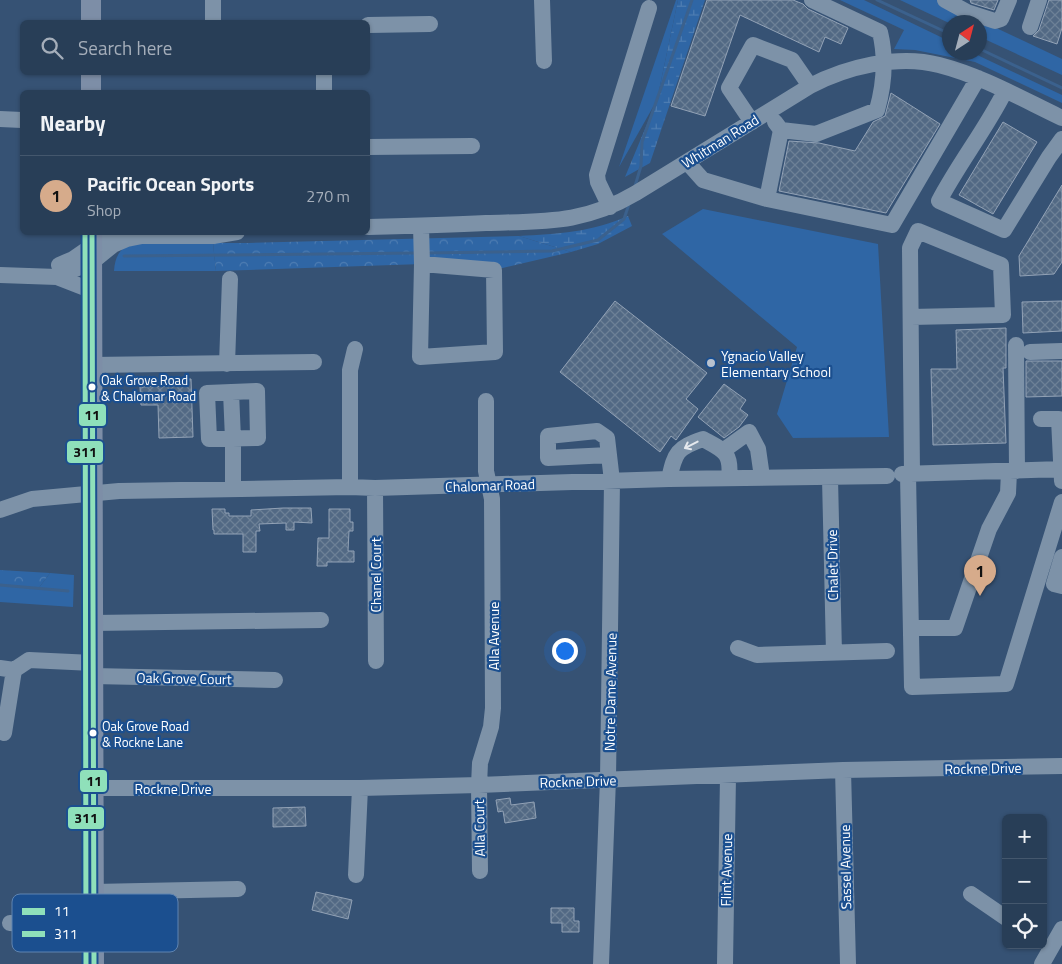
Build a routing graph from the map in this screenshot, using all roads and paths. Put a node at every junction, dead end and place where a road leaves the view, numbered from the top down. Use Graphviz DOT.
graph roads {
  1 [pos="91,0"];
  2 [pos="213,0"];
  3 [pos="542,0"];
  4 [pos="812,0"];
  5 [pos="946,0"];
  6 [pos="1009,0"];
  7 [pos="1039,0"];
  8 [pos="650,8"];
  9 [pos="91,20"];
  10 [pos="213,20"];
  11 [pos="430,24"];
  12 [pos="370,25"];
  13 [pos="1030,27"];
  14 [pos="544,61"];
  15 [pos="883,63"];
  16 [pos="91,75"];
  17 [pos="324,75"];
  18 [pos="978,78"];
  19 [pos="810,86"];
  20 [pos="91,90"];
  21 [pos="324,90"];
  22 [pos="1005,91"];
  23 [pos="767,112"];
  24 [pos="1062,118"];
  25 [pos="0,119"];
  26 [pos="20,120"];
  27 [pos="752,122"];
  28 [pos="781,130"];
  29 [pos="1062,139"];
  30 [pos="472,146"];
  31 [pos="370,147"];
  32 [pos="687,162"];
  33 [pos="767,199"];
  34 [pos="617,204"];
  35 [pos="370,227"];
  36 [pos="421,232"];
  37 [pos="108,235"];
  38 [pos="219,235"];
  39 [pos="92,247"];
  40 [pos="422,264"];
  41 [pos="0,275"];
  42 [pos="29,276"];
  43 [pos="57,277"];
  44 [pos="230,279"];
  45 [pos="93,292"];
  46 [pos="911,317"];
  47 [pos="355,349"];
  48 [pos="1062,350"];
  49 [pos="314,362"];
  50 [pos="227,364"];
  51 [pos="92,365"];
  52 [pos="231,392"];
  53 [pos="486,401"];
  54 [pos="1042,419"];
  55 [pos="233,439"];
  56 [pos="724,450"];
  57 [pos="579,456"];
  58 [pos="609,456"];
  59 [pos="1013,472"];
  60 [pos="1062,473"];
  61 [pos="900,475"];
  62 [pos="762,477"];
  63 [pos="670,478"];
  64 [pos="729,478"];
  65 [pos="830,478"];
  66 [pos="612,481"];
  67 [pos="579,482"];
  68 [pos="490,485"];
  69 [pos="350,487"];
  70 [pos="375,488"];
  71 [pos="233,489"];
  72 [pos="94,494"];
  73 [pos="1062,502"];
  74 [pos="0,510"];
  75 [pos="1062,557"];
  76 [pos="1062,586"];
  77 [pos="321,620"];
  78 [pos="93,623"];
  79 [pos="911,628"];
  80 [pos="738,648"];
  81 [pos="886,650"];
  82 [pos="834,653"];
  83 [pos="376,661"];
  84 [pos="7,669"];
  85 [pos="93,669"];
  86 [pos="275,680"];
  87 [pos="4,733"];
  88 [pos="1062,766"];
  89 [pos="843,770"];
  90 [pos="728,776"];
  91 [pos="608,779"];
  92 [pos="479,785"];
  93 [pos="94,788"];
  94 [pos="360,788"];
  95 [pos="480,871"];
  96 [pos="356,875"];
  97 [pos="238,889"];
  98 [pos="94,892"];
  99 [pos="971,894"];
  100 [pos="1002,915"];
  101 [pos="1062,930"];
  102 [pos="1047,946"];
  103 [pos="1046,949"];
  104 [pos="601,964"];
  105 [pos="725,964"];
  106 [pos="848,964"];
  107 [pos="1042,964"];
  1 -- 9 [label="main road"];
  2 -- 10 [label="street"];
  3 -- 14 [label="street"];
  4 -- 15 [label="street"];
  5 -- 6 [label="street"];
  7 -- 13 [label="street"];
  8 -- 34 [label="street"];
  11 -- 12 [label="street"];
  15 -- 18 [label="street, Whitman Road"];
  15 -- 19 [label="street, Whitman Road"];
  15 -- 28 [label="street"];
  16 -- 20 [label="main road"];
  17 -- 21 [label="street"];
  18 -- 22 [label="street, Whitman Road"];
  18 -- 33 [label="street"];
  19 -- 23 [label="street, Whitman Road"];
  19 -- 27 [label="street"];
  22 -- 24 [label="street, Whitman Road"];
  22 -- 29 [label="street"];
  23 -- 27 [label="street, Whitman Road"];
  23 -- 28 [label="street"];
  25 -- 26 [label="street"];
  27 -- 32 [label="street, Whitman Road"];
  28 -- 33 [label="street"];
  30 -- 31 [label="street"];
  32 -- 33 [label="street"];
  32 -- 34 [label="street, Whitman Road"];
  34 -- 36 [label="street, Whitman Road"];
  35 -- 36 [label="street, Whitman Road"];
  36 -- 40 [label="street"];
  37 -- 39 [label="street"];
  38 -- 39 [label="street"];
  39 -- 42 [label="street"];
  39 -- 43 [label="street"];
  39 -- 45 [label="main road"];
  40 -- 40 [label="street"];
  41 -- 42 [label="street"];
  42 -- 43 [label="street"];
  43 -- 45 [label="street"];
  44 -- 50 [label="street"];
  45 -- 51 [label="main road"];
  46 -- 46 [label="street"];
  46 -- 61 [label="street"];
  47 -- 69 [label="street"];
  48 -- 59 [label="street"];
  49 -- 50 [label="street"];
  50 -- 51 [label="street"];
  51 -- 72 [label="main road"];
  52 -- 55 [label="street"];
  52 -- 55 [label="street"];
  52 -- 55 [label="street"];
  53 -- 68 [label="street, Alla Avenue"];
  54 -- 60 [label="street"];
  55 -- 71 [label="street"];
  56 -- 62 [label="street"];
  56 -- 63 [label="street, one-way"];
  56 -- 64 [label="street"];
  57 -- 58 [label="street"];
  57 -- 58 [label="street, Notre Dame Avenue"];
  57 -- 67 [label="street"];
  58 -- 66 [label="street, Notre Dame Avenue"];
  59 -- 60 [label="street"];
  59 -- 61 [label="street, Chalomar Road"];
  59 -- 79 [label="street"];
  61 -- 65 [label="street, Chalomar Road"];
  61 -- 79 [label="street"];
  62 -- 64 [label="street, Chalomar Road"];
  62 -- 65 [label="street, Chalomar Road"];
  63 -- 64 [label="street, Chalomar Road"];
  63 -- 66 [label="street, Chalomar Road"];
  65 -- 82 [label="street, Chalet Drive"];
  66 -- 67 [label="street, Chalomar Road"];
  66 -- 91 [label="street, Notre Dame Avenue"];
  67 -- 68 [label="street, Chalomar Road"];
  68 -- 70 [label="street, Chalomar Road"];
  68 -- 92 [label="street, Alla Avenue"];
  69 -- 70 [label="street, Chalomar Road"];
  69 -- 71 [label="street, Chalomar Road"];
  70 -- 83 [label="street, Chanel Court"];
  71 -- 72 [label="street, Chalomar Road"];
  72 -- 74 [label="street, Chalomar Road"];
  72 -- 78 [label="main road"];
  73 -- 79 [label="street"];
  75 -- 76 [label="street"];
  77 -- 78 [label="street"];
  78 -- 85 [label="main road"];
  80 -- 82 [label="street"];
  81 -- 82 [label="street"];
  84 -- 85 [label="street, Oak Grove Court"];
  84 -- 87 [label="street"];
  85 -- 86 [label="street, Oak Grove Court"];
  85 -- 93 [label="main road"];
  88 -- 89 [label="street, Rockne Drive"];
  89 -- 90 [label="street, Rockne Drive"];
  89 -- 106 [label="street, Sassel Avenue"];
  90 -- 91 [label="street, Rockne Drive"];
  90 -- 105 [label="street, Flint Avenue"];
  91 -- 92 [label="street, Rockne Drive"];
  91 -- 104 [label="street, Notre Dame Avenue"];
  92 -- 94 [label="street, Rockne Drive"];
  92 -- 95 [label="street, Alla Court"];
  93 -- 94 [label="street, Rockne Drive"];
  93 -- 98 [label="main road"];
  94 -- 96 [label="street"];
  97 -- 98 [label="street"];
  99 -- 100 [label="street"];
  101 -- 102 [label="street"];
  103 -- 107 [label="street"];
}
